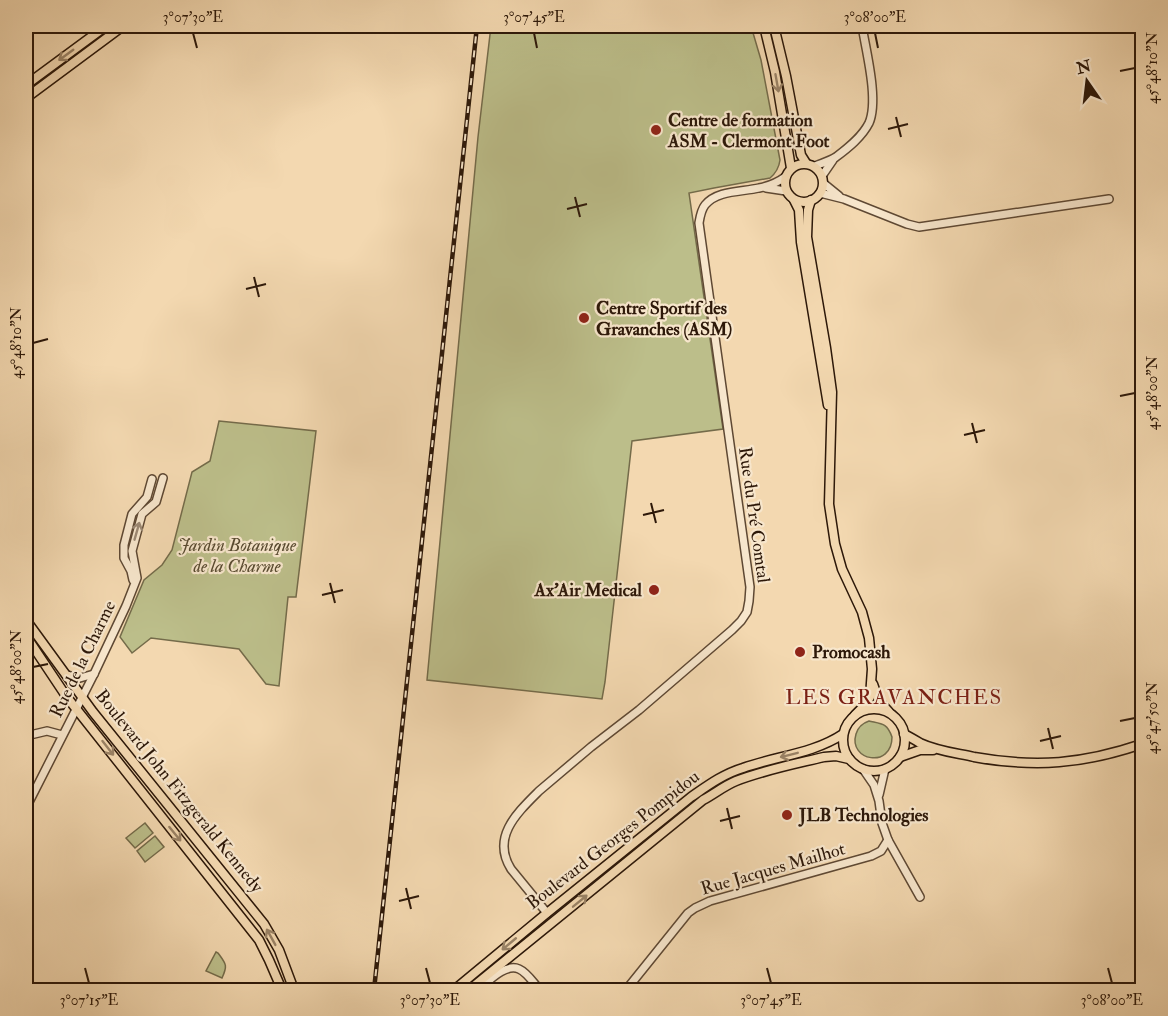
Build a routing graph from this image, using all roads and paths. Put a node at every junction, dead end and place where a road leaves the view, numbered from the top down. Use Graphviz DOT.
graph roads {
  1 [pos="106,26"];
  2 [pos="123,26"];
  3 [pos="130,26"];
  4 [pos="764,26"];
  5 [pos="774,26"];
  6 [pos="862,26"];
  7 [pos="96,46"];
  8 [pos="26,85"];
  9 [pos="26,98"];
  10 [pos="834,158"];
  11 [pos="810,165"];
  12 [pos="791,168"];
  13 [pos="785,177"];
  14 [pos="823,180"];
  15 [pos="760,188"];
  16 [pos="786,191"];
  17 [pos="820,193"];
  18 [pos="844,199"];
  19 [pos="1109,199"];
  20 [pos="794,200"];
  21 [pos="811,200"];
  22 [pos="832,429"];
  23 [pos="163,478"];
  24 [pos="152,479"];
  25 [pos="133,587"];
  26 [pos="26,620"];
  27 [pos="26,636"];
  28 [pos="94,674"];
  29 [pos="66,675"];
  30 [pos="871,678"];
  31 [pos="82,696"];
  32 [pos="76,708"];
  33 [pos="891,714"];
  34 [pos="855,715"];
  35 [pos="843,734"];
  36 [pos="904,734"];
  37 [pos="62,735"];
  38 [pos="26,736"];
  39 [pos="1143,744"];
  40 [pos="939,750"];
  41 [pos="900,757"];
  42 [pos="849,759"];
  43 [pos="863,769"];
  44 [pos="885,769"];
  45 [pos="879,801"];
  46 [pos="26,808"];
  47 [pos="888,840"];
  48 [pos="920,897"];
  49 [pos="547,913"];
  50 [pos="282,990"];
  51 [pos="294,990"];
  52 [pos="454,990"];
  53 [pos="469,990"];
  54 [pos="478,990"];
  55 [pos="540,990"];
  56 [pos="626,990"];
  1 -- 8 [label="main road, one-way"];
  2 -- 7 [label="main road"];
  3 -- 7 [label="main road"];
  4 -- 12 [label="main road, one-way"];
  5 -- 11 [label="main road"];
  6 -- 10 [label="street"];
  7 -- 9 [label="main road"];
  10 -- 11 [label="street"];
  10 -- 14 [label="street"];
  11 -- 12 [label="main road"];
  11 -- 14 [label="main road"];
  12 -- 13 [label="main road"];
  13 -- 15 [label="street, Rue du Pré Comtal"];
  13 -- 16 [label="main road"];
  14 -- 17 [label="main road"];
  14 -- 18 [label="street"];
  15 -- 16 [label="street, Rue du Pré Comtal"];
  15 -- 49 [label="street, Rue du Pré Comtal"];
  16 -- 20 [label="main road"];
  17 -- 18 [label="street"];
  17 -- 21 [label="main road"];
  18 -- 19 [label="street"];
  20 -- 21 [label="main road"];
  20 -- 22 [label="main road"];
  21 -- 22 [label="main road"];
  22 -- 30 [label="main road"];
  25 -- 23 [label="street, Rue de la Charme, one-way"];
  24 -- 25 [label="street, Rue de la Charme"];
  25 -- 28 [label="street, Rue de la Charme"];
  26 -- 29 [label="main road, Boulevard John Fitzgerald Kennedy"];
  27 -- 32 [label="main road, Boulevard John Fitzgerald Kennedy"];
  28 -- 29 [label="street"];
  28 -- 31 [label="street, Rue de la Charme"];
  29 -- 31 [label="main road, Boulevard John Fitzgerald Kennedy"];
  30 -- 33 [label="main road"];
  30 -- 34 [label="main road"];
  31 -- 32 [label="street, Rue de la Charme"];
  51 -- 31 [label="main road, Boulevard John Fitzgerald Kennedy, one-way"];
  32 -- 37 [label="street, Rue de la Charme"];
  32 -- 50 [label="main road, Boulevard John Fitzgerald Kennedy, one-way"];
  33 -- 34 [label="main road"];
  33 -- 36 [label="main road"];
  34 -- 35 [label="main road"];
  35 -- 42 [label="main road"];
  35 -- 49 [label="main road, Boulevard Georges Pompidou, one-way"];
  36 -- 40 [label="main road"];
  36 -- 41 [label="main road"];
  37 -- 38 [label="street"];
  37 -- 46 [label="street, Rue de la Charme"];
  39 -- 40 [label="main road"];
  40 -- 41 [label="main road"];
  41 -- 44 [label="main road"];
  42 -- 43 [label="main road"];
  53 -- 42 [label="main road, Boulevard Georges Pompidou, one-way"];
  43 -- 44 [label="main road"];
  43 -- 45 [label="street"];
  44 -- 45 [label="street"];
  45 -- 47 [label="street"];
  47 -- 48 [label="street"];
  47 -- 56 [label="street, Rue Jacques Mailhot"];
  49 -- 52 [label="main road, Boulevard Georges Pompidou, one-way"];
  54 -- 55 [label="street"];
}
